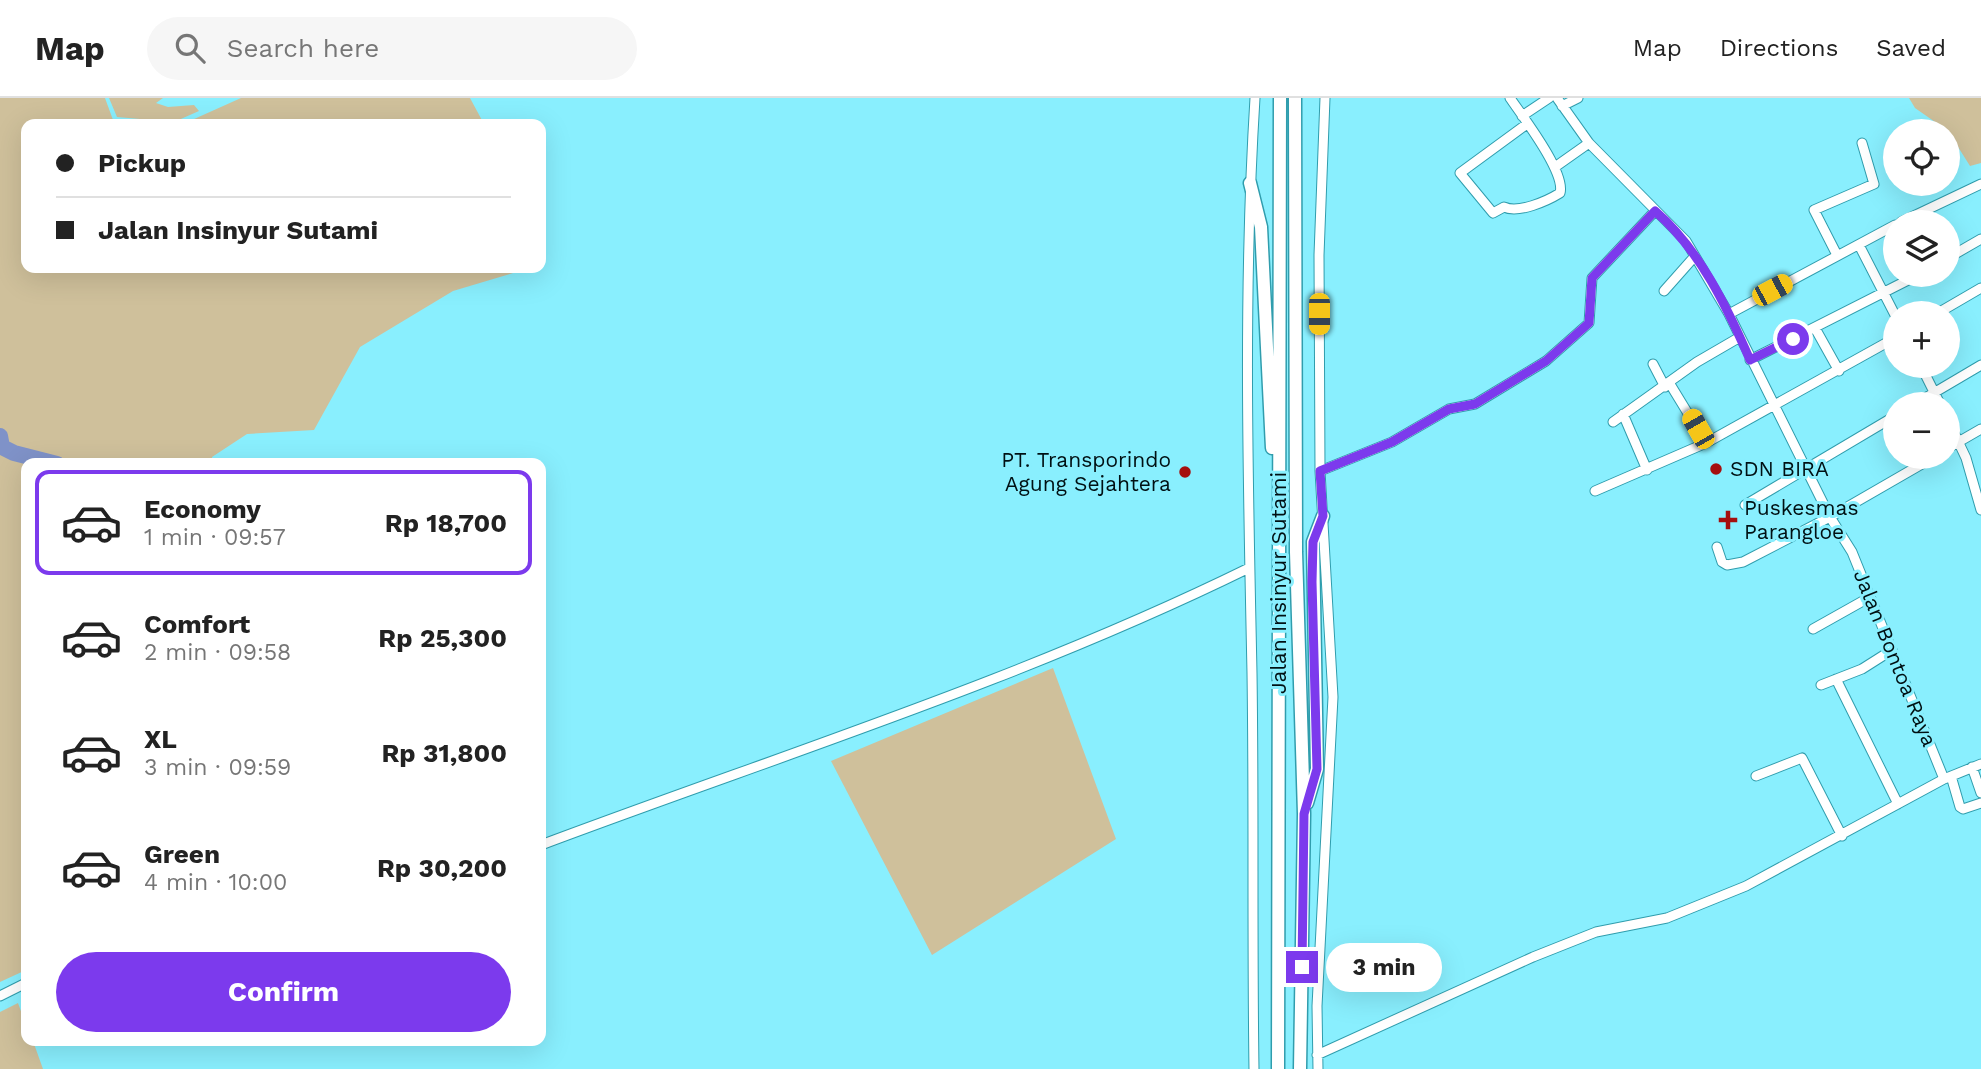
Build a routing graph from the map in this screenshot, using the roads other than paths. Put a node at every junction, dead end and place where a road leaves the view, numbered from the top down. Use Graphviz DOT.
graph roads {
  1 [pos="1255,98"];
  2 [pos="1280,98"];
  3 [pos="1296,98"];
  4 [pos="1325,98"];
  5 [pos="1510,98"];
  6 [pos="1549,98"];
  7 [pos="1578,98"];
  8 [pos="1560,102"];
  9 [pos="1524,120"];
  10 [pos="1862,143"];
  11 [pos="1589,144"];
  12 [pos="1555,167"];
  13 [pos="1250,183"];
  14 [pos="1981,184"];
  15 [pos="1926,210"];
  16 [pos="1655,211"];
  17 [pos="1883,231"];
  18 [pos="1981,239"];
  19 [pos="1858,245"];
  20 [pos="1960,251"];
  21 [pos="1837,255"];
  22 [pos="1695,256"];
  23 [pos="1897,287"];
  24 [pos="1981,288"];
  25 [pos="1664,291"];
  26 [pos="1884,294"];
  27 [pos="1888,301"];
  28 [pos="1959,301"];
  29 [pos="1729,314"];
  30 [pos="1815,328"];
  31 [pos="1740,337"];
  32 [pos="1883,345"];
  33 [pos="1750,360"];
  34 [pos="1653,364"];
  35 [pos="1981,365"];
  36 [pos="1839,371"];
  37 [pos="1667,385"];
  38 [pos="1936,392"];
  39 [pos="1774,408"];
  40 [pos="1623,414"];
  41 [pos="1613,422"];
  42 [pos="1883,423"];
  43 [pos="1981,429"];
  44 [pos="1960,441"];
  45 [pos="1706,443"];
  46 [pos="1960,445"];
  47 [pos="1805,468"];
  48 [pos="1913,469"];
  49 [pos="1647,470"];
  50 [pos="1320,471"];
  51 [pos="1279,478"];
  52 [pos="1595,491"];
  53 [pos="1745,505"];
  54 [pos="1981,510"];
  55 [pos="1323,516"];
  56 [pos="1830,517"];
  57 [pos="1717,547"];
  58 [pos="1249,568"];
  59 [pos="1870,597"];
  60 [pos="1813,629"];
  61 [pos="1892,650"];
  62 [pos="1836,679"];
  63 [pos="1821,685"];
  64 [pos="1976,766"];
  65 [pos="1756,776"];
  66 [pos="1948,778"];
  67 [pos="1981,793"];
  68 [pos="1981,803"];
  69 [pos="1898,804"];
  70 [pos="1304,814"];
  71 [pos="1842,836"];
  72 [pos="546,843"];
  73 [pos="21,986"];
  74 [pos="0,996"];
  75 [pos="1317,1055"];
  76 [pos="1254,1069"];
  77 [pos="1278,1069"];
  78 [pos="1300,1069"];
  79 [pos="1318,1069"];
  1 -- 13 [label="street"];
  2 -- 51 [label="highway, Jalan Insinyur Sutami"];
  3 -- 70 [label="highway, Jalan Insinyur Sutami"];
  4 -- 50 [label="street"];
  5 -- 9 [label="street"];
  6 -- 9 [label="street"];
  7 -- 8 [label="street"];
  8 -- 11 [label="street, Jalan Bontoa Raya"];
  9 -- 12 [label="street"];
  9 -- 12 [label="street"];
  10 -- 21 [label="street"];
  11 -- 12 [label="street"];
  11 -- 16 [label="street, Jalan Bontoa Raya"];
  13 -- 51 [label="highway"];
  13 -- 58 [label="street"];
  14 -- 15 [label="street"];
  16 -- 22 [label="street, Jalan Bontoa Raya"];
  16 -- 50 [label="street"];
  17 -- 19 [label="street"];
  18 -- 20 [label="street"];
  19 -- 21 [label="street"];
  19 -- 26 [label="street"];
  21 -- 29 [label="street"];
  22 -- 25 [label="street"];
  22 -- 29 [label="street, Jalan Bontoa Raya"];
  23 -- 26 [label="street"];
  24 -- 28 [label="street"];
  26 -- 27 [label="street"];
  26 -- 30 [label="street"];
  29 -- 31 [label="street, Jalan Bontoa Raya"];
  30 -- 33 [label="street"];
  30 -- 36 [label="street"];
  31 -- 33 [label="street, Jalan Bontoa Raya"];
  31 -- 37 [label="street"];
  32 -- 36 [label="street"];
  33 -- 39 [label="street, Jalan Bontoa Raya"];
  34 -- 37 [label="street"];
  35 -- 38 [label="street"];
  36 -- 39 [label="street"];
  37 -- 40 [label="street"];
  37 -- 45 [label="street"];
  39 -- 45 [label="street"];
  39 -- 47 [label="street, Jalan Bontoa Raya"];
  40 -- 41 [label="street"];
  40 -- 49 [label="street"];
  42 -- 47 [label="street"];
  43 -- 44 [label="street"];
  45 -- 49 [label="street"];
  46 -- 54 [label="street"];
  47 -- 53 [label="street"];
  47 -- 56 [label="street, Jalan Bontoa Raya"];
  48 -- 56 [label="street"];
  49 -- 52 [label="street"];
  50 -- 55 [label="street"];
  51 -- 77 [label="highway, Jalan Insinyur Sutami"];
  55 -- 70 [label="highway"];
  55 -- 75 [label="street"];
  56 -- 57 [label="street"];
  56 -- 59 [label="street, Jalan Bontoa Raya"];
  58 -- 72 [label="street"];
  58 -- 76 [label="street"];
  59 -- 60 [label="street"];
  59 -- 61 [label="street, Jalan Bontoa Raya"];
  61 -- 62 [label="street"];
  61 -- 66 [label="street, Jalan Bontoa Raya"];
  62 -- 63 [label="street"];
  62 -- 69 [label="street"];
  64 -- 66 [label="street"];
  64 -- 67 [label="street"];
  65 -- 71 [label="street"];
  66 -- 68 [label="street, Jalan Bontoa Raya"];
  66 -- 69 [label="street"];
  69 -- 71 [label="street"];
  70 -- 78 [label="highway, Jalan Insinyur Sutami"];
  71 -- 75 [label="street"];
  73 -- 74 [label="street"];
  75 -- 79 [label="street"];
}
